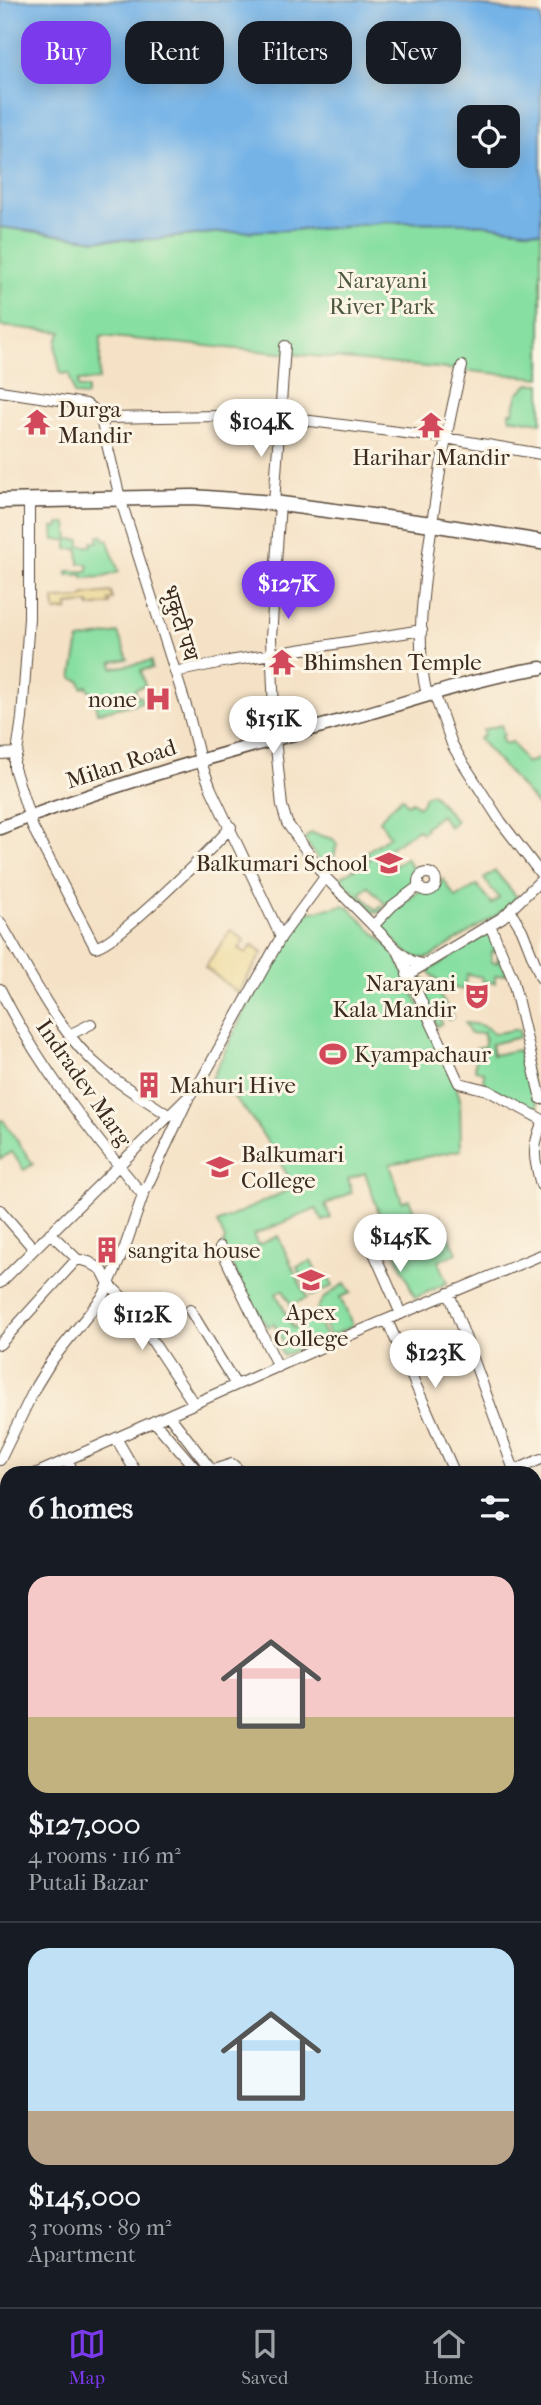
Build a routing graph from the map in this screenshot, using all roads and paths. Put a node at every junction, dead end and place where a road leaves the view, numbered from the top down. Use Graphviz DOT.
graph roads {
  1 [pos="285,346"];
  2 [pos="462,366"];
  3 [pos="0,391"];
  4 [pos="100,415"];
  5 [pos="279,417"];
  6 [pos="445,438"];
  7 [pos="541,454"];
  8 [pos="120,498"];
  9 [pos="0,501"];
  10 [pos="29,501"];
  11 [pos="277,503"];
  12 [pos="432,524"];
  13 [pos="541,542"];
  14 [pos="422,630"];
  15 [pos="272,654"];
  16 [pos="541,668"];
  17 [pos="175,671"];
  18 [pos="431,694"];
  19 [pos="275,738"];
  20 [pos="17,753"];
  21 [pos="0,754"];
  22 [pos="200,760"];
  23 [pos="29,817"];
  24 [pos="231,827"];
  25 [pos="0,828"];
  26 [pos="541,874"];
  27 [pos="325,877"];
  28 [pos="541,880"];
  29 [pos="419,886"];
  30 [pos="510,911"];
  31 [pos="0,922"];
  32 [pos="490,925"];
  33 [pos="373,926"];
  34 [pos="281,937"];
  35 [pos="397,950"];
  36 [pos="425,965"];
  37 [pos="407,975"];
  38 [pos="541,978"];
  39 [pos="0,989"];
  40 [pos="91,1024"];
  41 [pos="69,1035"];
  42 [pos="190,1094"];
  43 [pos="541,1099"];
  44 [pos="168,1115"];
  45 [pos="541,1119"];
  46 [pos="541,1126"];
  47 [pos="118,1166"];
  48 [pos="541,1185"];
  49 [pos="143,1195"];
  50 [pos="0,1210"];
  51 [pos="50,1233"];
  52 [pos="371,1246"];
  53 [pos="220,1247"];
  54 [pos="34,1249"];
  55 [pos="541,1255"];
  56 [pos="77,1259"];
  57 [pos="0,1283"];
  58 [pos="109,1284"];
  59 [pos="449,1293"];
  60 [pos="190,1310"];
  61 [pos="401,1314"];
  62 [pos="387,1320"];
  63 [pos="0,1344"];
  64 [pos="278,1367"];
  65 [pos="236,1385"];
  66 [pos="194,1404"];
  67 [pos="169,1415"];
  68 [pos="154,1422"];
  69 [pos="116,1438"];
  70 [pos="541,1459"];
  71 [pos="0,1460"];
  72 [pos="67,1461"];
  73 [pos="55,1466"];
  74 [pos="70,1466"];
  75 [pos="132,1466"];
  76 [pos="193,1466"];
  77 [pos="208,1466"];
  78 [pos="451,1466"];
  79 [pos="508,1466"];
  80 [pos="524,1466"];
  1 -- 5 [label="street"];
  2 -- 6 [label="street"];
  3 -- 4 [label="street"];
  4 -- 5 [label="street"];
  4 -- 8 [label="street, भृकुटी पथ"];
  5 -- 6 [label="street"];
  5 -- 11 [label="street"];
  6 -- 7 [label="street"];
  6 -- 12 [label="street"];
  8 -- 10 [label="main road"];
  8 -- 11 [label="main road"];
  8 -- 17 [label="street, भृकुटी पथ"];
  9 -- 10 [label="main road"];
  10 -- 20 [label="street"];
  11 -- 12 [label="main road"];
  11 -- 15 [label="street"];
  12 -- 13 [label="main road"];
  12 -- 14 [label="street"];
  14 -- 15 [label="street"];
  14 -- 18 [label="street"];
  15 -- 17 [label="street"];
  15 -- 19 [label="street"];
  16 -- 18 [label="street, Milan Road"];
  17 -- 22 [label="street, भृकुटी पथ"];
  18 -- 19 [label="street, Milan Road"];
  18 -- 26 [label="street"];
  19 -- 22 [label="street, Milan Road"];
  19 -- 27 [label="street"];
  20 -- 21 [label="street"];
  20 -- 23 [label="street"];
  22 -- 23 [label="street, Milan Road"];
  22 -- 24 [label="street, भृकुटी पथ"];
  23 -- 24 [label="street"];
  23 -- 25 [label="street, Milan Road"];
  24 -- 34 [label="street, भृकुटी पथ"];
  27 -- 33 [label="street"];
  27 -- 34 [label="street"];
  28 -- 30 [label="street"];
  29 -- 33 [label="street"];
  30 -- 32 [label="street"];
  30 -- 38 [label="street"];
  31 -- 41 [label="street"];
  32 -- 36 [label="street"];
  32 -- 43 [label="street"];
  33 -- 35 [label="street"];
  34 -- 42 [label="street"];
  35 -- 36 [label="street"];
  35 -- 37 [label="street"];
  36 -- 37 [label="street"];
  37 -- 45 [label="street"];
  39 -- 47 [label="street, Indradev Marg"];
  40 -- 41 [label="street"];
  41 -- 44 [label="street"];
  42 -- 44 [label="street"];
  42 -- 49 [label="street"];
  44 -- 47 [label="street"];
  46 -- 48 [label="street"];
  47 -- 49 [label="street, Indradev Marg"];
  47 -- 51 [label="street"];
  49 -- 58 [label="street"];
  50 -- 54 [label="street"];
  51 -- 54 [label="street"];
  51 -- 56 [label="street"];
  52 -- 61 [label="street"];
  53 -- 64 [label="street"];
  54 -- 57 [label="street"];
  55 -- 59 [label="street"];
  56 -- 58 [label="street"];
  56 -- 63 [label="street"];
  58 -- 66 [label="street"];
  58 -- 71 [label="street"];
  59 -- 61 [label="street"];
  59 -- 79 [label="street"];
  60 -- 65 [label="street"];
  61 -- 62 [label="street"];
  62 -- 64 [label="street"];
  62 -- 78 [label="street"];
  64 -- 65 [label="street"];
  65 -- 66 [label="street"];
  66 -- 67 [label="street"];
  67 -- 68 [label="street"];
  67 -- 77 [label="street"];
  68 -- 69 [label="street"];
  68 -- 76 [label="street"];
  69 -- 72 [label="street"];
  69 -- 75 [label="street"];
  70 -- 80 [label="street"];
  72 -- 73 [label="street"];
  72 -- 74 [label="street"];
}
